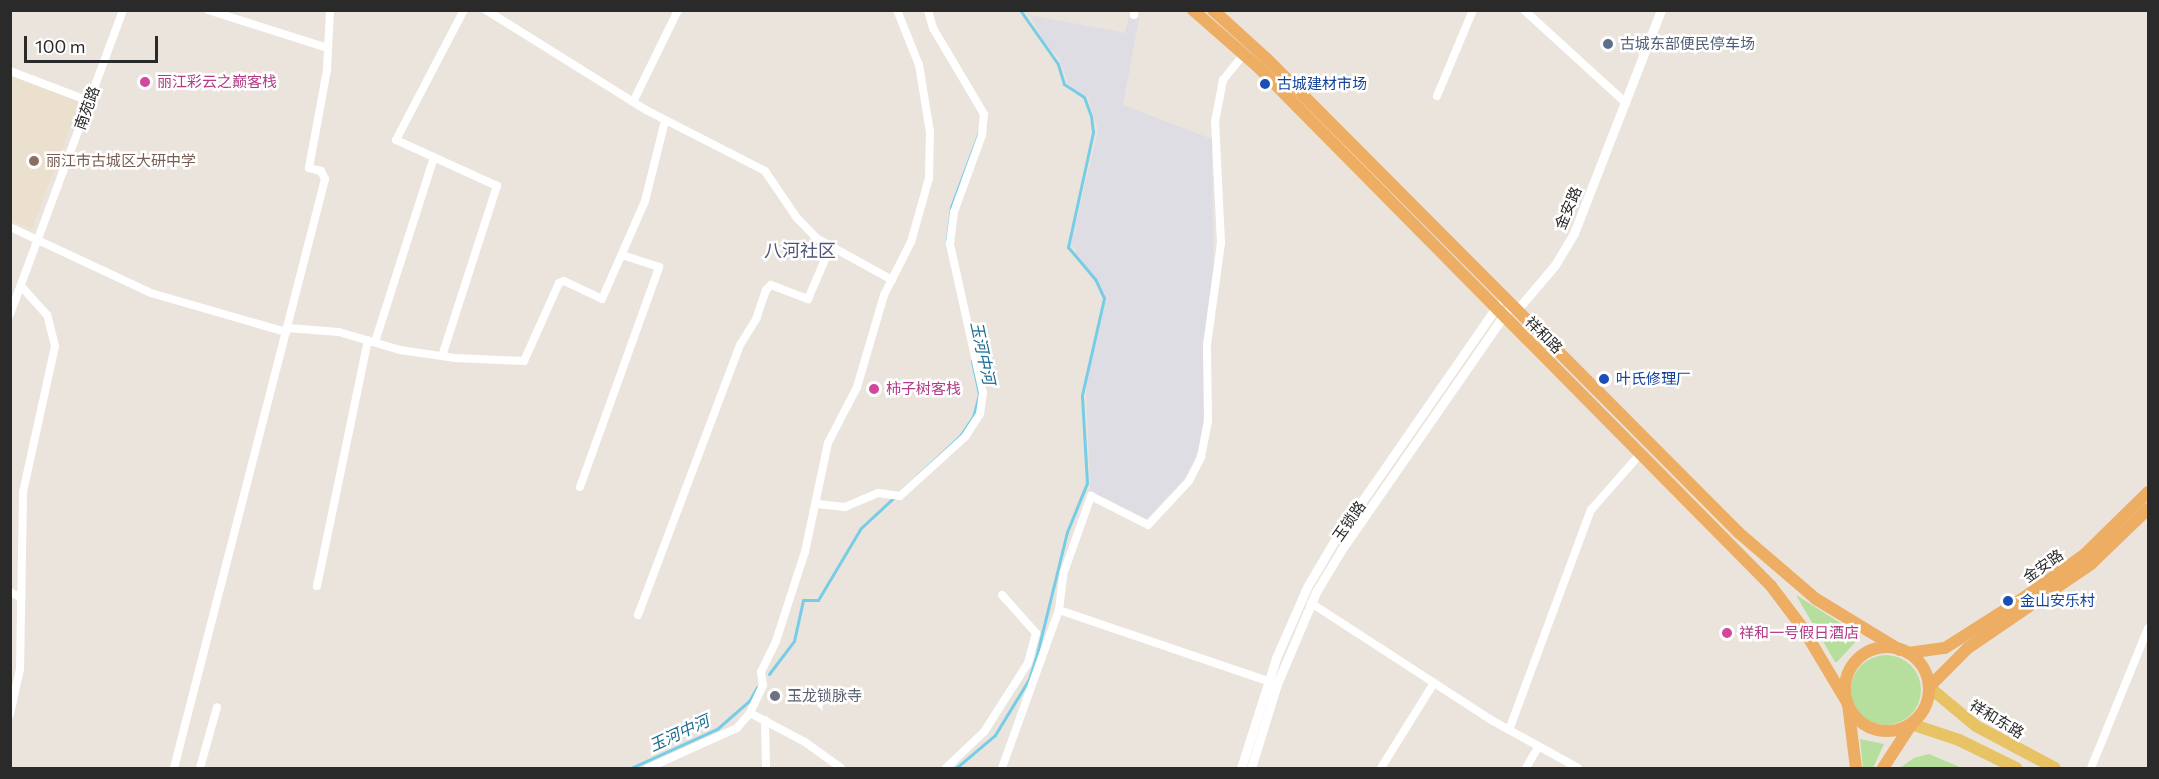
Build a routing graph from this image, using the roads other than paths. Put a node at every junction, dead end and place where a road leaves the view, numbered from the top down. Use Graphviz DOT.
graph roads {
  1 [pos="123,10"];
  2 [pos="208,10"];
  3 [pos="330,10"];
  4 [pos="464,10"];
  5 [pos="486,10"];
  6 [pos="678,10"];
  7 [pos="897,10"];
  8 [pos="928,10"];
  9 [pos="1193,10"];
  10 [pos="1213,10"];
  11 [pos="1473,10"];
  12 [pos="1524,10"];
  13 [pos="1661,10"];
  14 [pos="328,48"];
  15 [pos="1244,54"];
  16 [pos="10,71"];
  17 [pos="1437,96"];
  18 [pos="89,101"];
  19 [pos="633,102"];
  20 [pos="1626,103"];
  21 [pos="665,121"];
  22 [pos="434,157"];
  23 [pos="10,227"];
  24 [pos="38,240"];
  25 [pos="830,248"];
  26 [pos="623,255"];
  27 [pos="892,280"];
  28 [pos="22,287"];
  29 [pos="1506,308"];
  30 [pos="10,314"];
  31 [pos="286,330"];
  32 [pos="372,341"];
  33 [pos="442,356"];
  34 [pos="1641,453"];
  35 [pos="580,487"];
  36 [pos="2148,492"];
  37 [pos="817,504"];
  38 [pos="2148,509"];
  39 [pos="317,586"];
  40 [pos="10,592"];
  41 [pos="1002,595"];
  42 [pos="22,598"];
  43 [pos="1311,603"];
  44 [pos="1059,610"];
  45 [pos="638,615"];
  46 [pos="2148,628"];
  47 [pos="1904,651"];
  48 [pos="1267,681"];
  49 [pos="1434,683"];
  50 [pos="1929,687"];
  51 [pos="1848,704"];
  52 [pos="217,707"];
  53 [pos="750,713"];
  54 [pos="10,714"];
  55 [pos="765,720"];
  56 [pos="1911,724"];
  57 [pos="1509,730"];
  58 [pos="1538,747"];
  59 [pos="174,768"];
  60 [pos="200,768"];
  61 [pos="648,768"];
  62 [pos="766,768"];
  63 [pos="841,768"];
  64 [pos="946,768"];
  65 [pos="1002,768"];
  66 [pos="1241,768"];
  67 [pos="1251,768"];
  68 [pos="1381,768"];
  69 [pos="1526,768"];
  70 [pos="1578,768"];
  71 [pos="1856,768"];
  72 [pos="1883,768"];
  73 [pos="2016,768"];
  74 [pos="2055,768"];
  75 [pos="2091,768"];
  1 -- 18 [label="street, 南苑路"];
  2 -- 14 [label="street"];
  3 -- 14 [label="street"];
  4 -- 22 [label="street"];
  5 -- 19 [label="street"];
  6 -- 19 [label="street"];
  7 -- 27 [label="street"];
  8 -- 37 [label="street"];
  9 -- 15 [label="highway, 祥和路"];
  10 -- 29 [label="highway, 祥和路"];
  11 -- 17 [label="street"];
  12 -- 20 [label="street"];
  13 -- 20 [label="street, 金安路"];
  14 -- 31 [label="street"];
  15 -- 29 [label="highway, 祥和路"];
  15 -- 44 [label="street"];
  16 -- 18 [label="street"];
  18 -- 24 [label="street, 南苑路"];
  19 -- 21 [label="street"];
  20 -- 29 [label="street, 金安路"];
  21 -- 25 [label="street"];
  21 -- 26 [label="street"];
  22 -- 32 [label="street"];
  22 -- 33 [label="street"];
  23 -- 24 [label="street"];
  24 -- 28 [label="street, 南苑路"];
  24 -- 31 [label="street"];
  25 -- 27 [label="street"];
  25 -- 45 [label="street"];
  26 -- 33 [label="street"];
  26 -- 35 [label="street"];
  27 -- 37 [label="street"];
  28 -- 30 [label="street, 南苑路"];
  28 -- 42 [label="street"];
  29 -- 34 [label="highway, 祥和路"];
  29 -- 43 [label="street, 玉锁路"];
  29 -- 47 [label="highway, 祥和路"];
  29 -- 48 [label="street, 玉锁路"];
  31 -- 32 [label="street"];
  31 -- 59 [label="street"];
  32 -- 33 [label="street"];
  32 -- 39 [label="street"];
  34 -- 51 [label="highway, 祥和路"];
  34 -- 57 [label="street"];
  36 -- 47 [label="highway, 金安路"];
  37 -- 53 [label="street"];
  38 -- 50 [label="highway, 金安路"];
  40 -- 42 [label="street"];
  41 -- 64 [label="street"];
  42 -- 54 [label="street"];
  43 -- 49 [label="street"];
  43 -- 67 [label="street, 玉锁路"];
  44 -- 48 [label="street"];
  44 -- 65 [label="street"];
  46 -- 75 [label="street"];
  47 -- 50 [label="highway"];
  47 -- 51 [label="highway"];
  48 -- 66 [label="street, 玉锁路"];
  49 -- 57 [label="street"];
  49 -- 68 [label="street"];
  50 -- 56 [label="highway"];
  50 -- 74 [label="main road, 祥和东路"];
  51 -- 56 [label="highway"];
  51 -- 71 [label="highway"];
  52 -- 60 [label="street"];
  53 -- 55 [label="street"];
  53 -- 61 [label="street"];
  55 -- 62 [label="street"];
  55 -- 63 [label="street"];
  56 -- 72 [label="highway"];
  56 -- 73 [label="main road"];
  57 -- 58 [label="street"];
  58 -- 69 [label="street"];
  58 -- 70 [label="street"];
}
